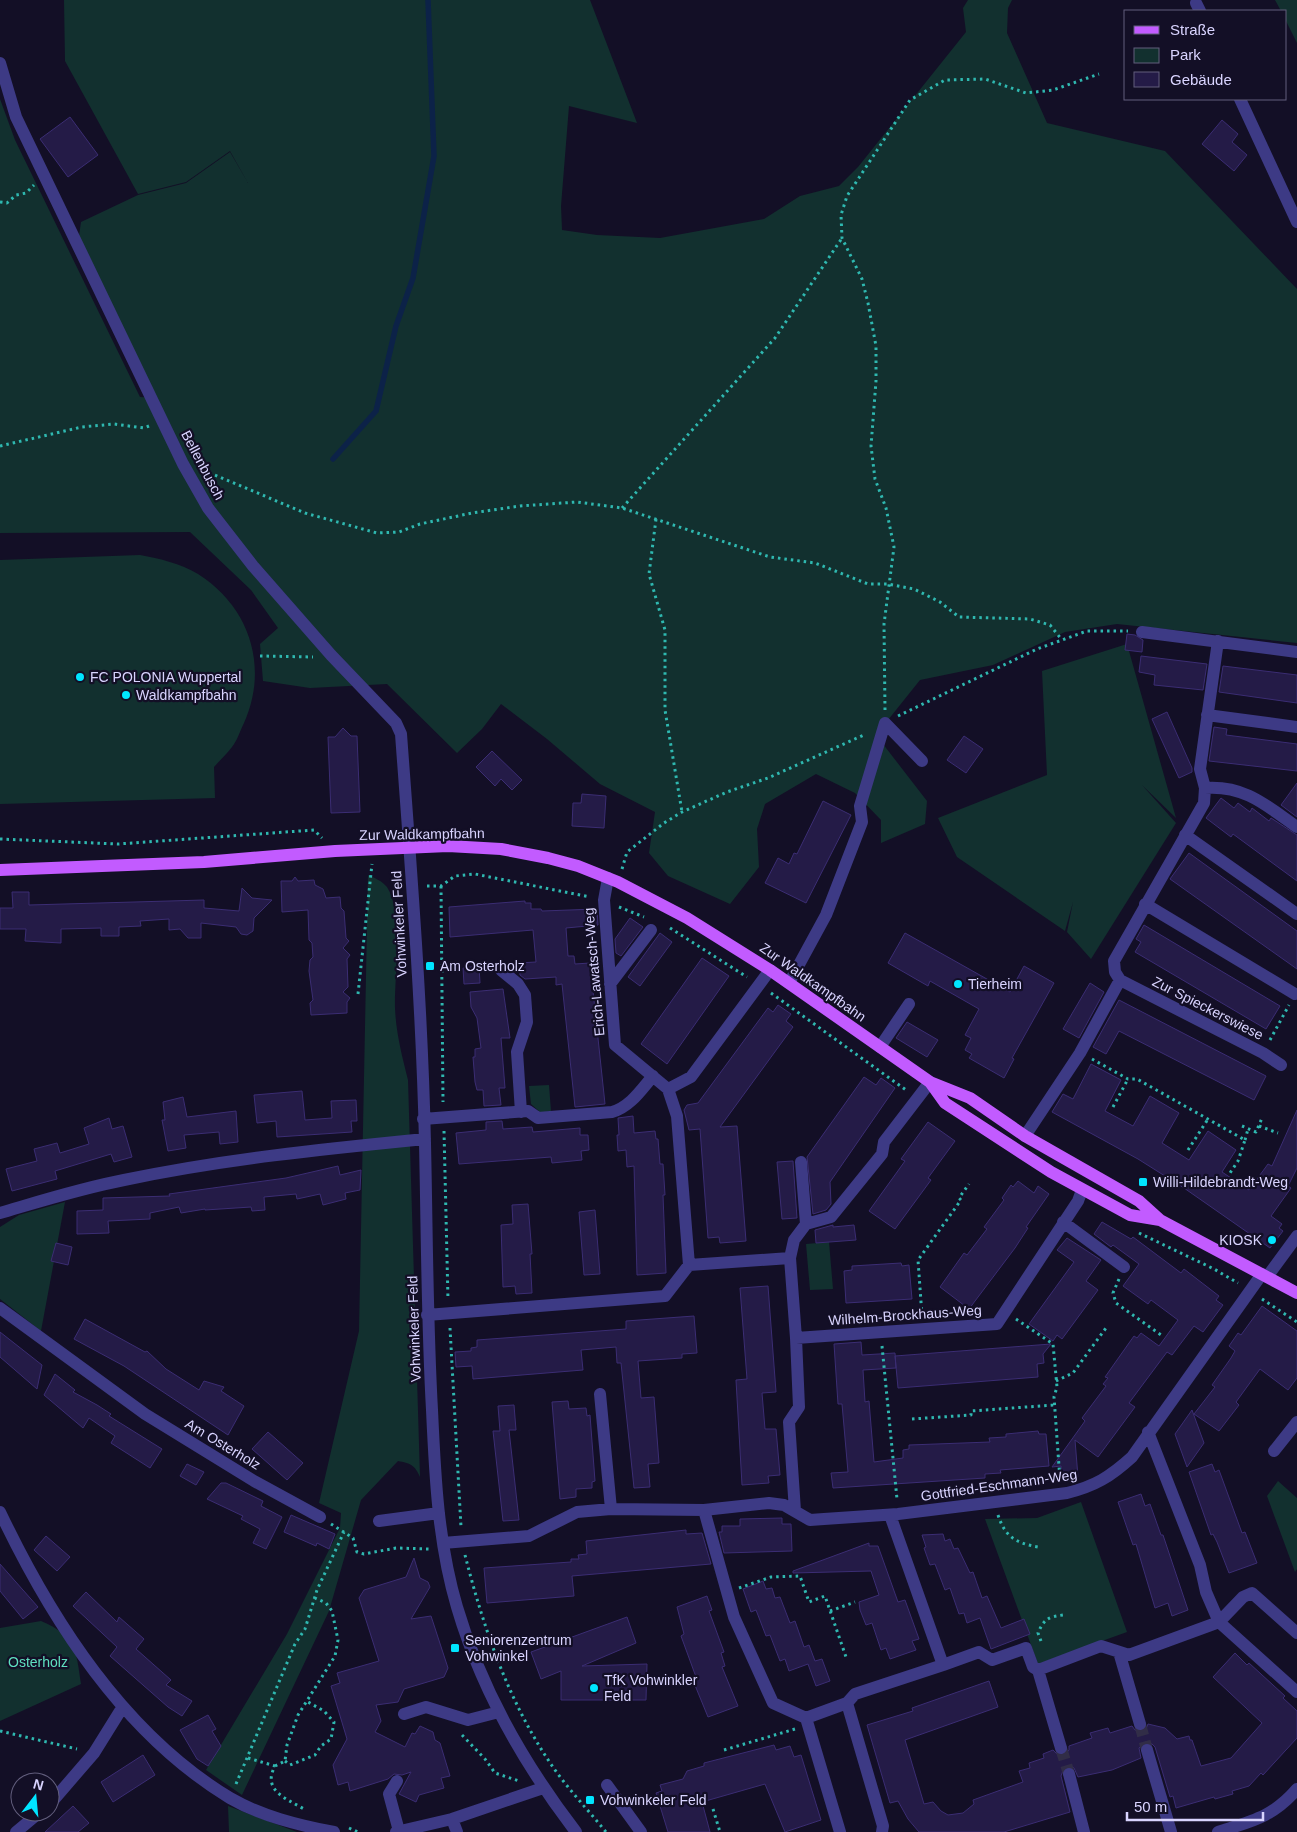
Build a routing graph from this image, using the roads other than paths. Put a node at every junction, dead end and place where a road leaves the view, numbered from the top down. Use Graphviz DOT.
graph roads {
  1 [pos="0,63"];
  2 [pos="1240,100"];
  3 [pos="1297,222"];
  4 [pos="1142,632"];
  5 [pos="1218,641"];
  6 [pos="1297,652"];
  7 [pos="1207,715"];
  8 [pos="1297,727"];
  9 [pos="922,760"];
  10 [pos="1205,788"];
  11 [pos="1297,828"];
  12 [pos="1185,835"];
  13 [pos="410,846"];
  14 [pos="0,870"];
  15 [pos="613,880"];
  16 [pos="1145,904"];
  17 [pos="1297,914"];
  18 [pos="652,925"];
  19 [pos="501,970"];
  20 [pos="770,970"];
  21 [pos="1120,980"];
  22 [pos="788,983"];
  23 [pos="610,984"];
  24 [pos="1295,994"];
  25 [pos="909,1004"];
  26 [pos="880,1047"];
  27 [pos="1281,1065"];
  28 [pos="653,1076"];
  29 [pos="930,1082"];
  30 [pos="668,1089"];
  31 [pos="521,1112"];
  32 [pos="424,1119"];
  33 [pos="1025,1136"];
  34 [pos="425,1139"];
  35 [pos="801,1162"];
  36 [pos="1082,1190"];
  37 [pos="0,1213"];
  38 [pos="1160,1220"];
  39 [pos="1062,1222"];
  40 [pos="806,1224"];
  41 [pos="1297,1236"];
  42 [pos="790,1258"];
  43 [pos="689,1265"];
  44 [pos="1124,1267"];
  45 [pos="1265,1276"];
  46 [pos="1297,1293"];
  47 [pos="0,1308"];
  48 [pos="427,1315"];
  49 [pos="796,1338"];
  50 [pos="600,1394"];
  51 [pos="1297,1422"];
  52 [pos="1148,1432"];
  53 [pos="1274,1451"];
  54 [pos="611,1509"];
  55 [pos="704,1510"];
  56 [pos="795,1511"];
  57 [pos="0,1512"];
  58 [pos="439,1513"];
  59 [pos="894,1515"];
  60 [pos="320,1516"];
  61 [pos="379,1521"];
  62 [pos="444,1546"];
  63 [pos="1219,1622"];
  64 [pos="1297,1634"];
  65 [pos="1119,1652"];
  66 [pos="943,1665"];
  67 [pos="1035,1669"];
  68 [pos="1297,1692"];
  69 [pos="848,1703"];
  70 [pos="122,1708"];
  71 [pos="499,1712"];
  72 [pos="404,1714"];
  73 [pos="806,1718"];
  74 [pos="1140,1724"];
  75 [pos="1061,1748"];
  76 [pos="1148,1750"];
  77 [pos="1069,1774"];
  78 [pos="397,1781"];
  79 [pos="607,1785"];
  80 [pos="543,1788"];
  81 [pos="1297,1789"];
  82 [pos="60,1792"];
  83 [pos="452,1819"];
  84 [pos="28,1822"];
  85 [pos="337,1828"];
  86 [pos="16,1832"];
  87 [pos="398,1832"];
  88 [pos="457,1832"];
  89 [pos="576,1832"];
  90 [pos="641,1832"];
  91 [pos="840,1832"];
  92 [pos="882,1832"];
  93 [pos="1084,1832"];
  94 [pos="1172,1832"];
  95 [pos="1218,1832"];
  1 -- 13 [label="street, Bellenbusch"];
  2 -- 3 [label="street"];
  4 -- 5 [label="street"];
  5 -- 6 [label="street"];
  5 -- 7 [label="street"];
  7 -- 8 [label="street"];
  7 -- 10 [label="street"];
  9 -- 22 [label="street"];
  10 -- 11 [label="street"];
  10 -- 12 [label="street"];
  12 -- 16 [label="street"];
  12 -- 17 [label="street"];
  13 -- 14 [label="main road, Zur Waldkampfbahn"];
  13 -- 15 [label="main road, Zur Waldkampfbahn"];
  13 -- 32 [label="street, Vohwinkeler Feld"];
  15 -- 20 [label="main road, Zur Waldkampfbahn"];
  15 -- 23 [label="street, Erich-Lawatsch-Weg"];
  16 -- 21 [label="street"];
  16 -- 24 [label="street"];
  18 -- 23 [label="street"];
  19 -- 31 [label="street"];
  20 -- 22 [label="main road, Zur Waldkampfbahn"];
  20 -- 30 [label="street"];
  21 -- 27 [label="street, Zur Spieckerswiese"];
  21 -- 33 [label="street"];
  22 -- 26 [label="main road, Zur Waldkampfbahn"];
  23 -- 28 [label="street, Erich-Lawatsch-Weg"];
  25 -- 26 [label="street"];
  26 -- 29 [label="main road, Zur Waldkampfbahn"];
  28 -- 30 [label="street, Erich-Lawatsch-Weg"];
  28 -- 31 [label="street"];
  29 -- 33 [label="main road, Zur Waldkampfbahn"];
  29 -- 36 [label="main road, Zur Waldkampfbahn"];
  29 -- 40 [label="street"];
  30 -- 43 [label="street"];
  31 -- 32 [label="street"];
  32 -- 34 [label="street, Vohwinkeler Feld"];
  33 -- 38 [label="main road, Zur Waldkampfbahn"];
  34 -- 37 [label="street"];
  34 -- 48 [label="street, Vohwinkeler Feld"];
  35 -- 40 [label="street"];
  36 -- 38 [label="main road, Zur Waldkampfbahn"];
  36 -- 39 [label="street, Wilhelm-Brockhaus-Weg"];
  38 -- 45 [label="main road, Zur Waldkampfbahn"];
  39 -- 44 [label="street"];
  39 -- 49 [label="street, Wilhelm-Brockhaus-Weg"];
  40 -- 42 [label="street"];
  41 -- 45 [label="street"];
  42 -- 43 [label="street"];
  42 -- 49 [label="street"];
  43 -- 48 [label="street"];
  45 -- 46 [label="main road, Zur Waldkampfbahn"];
  45 -- 52 [label="street, Gottfried-Eschmann-Weg"];
  47 -- 60 [label="street, Am Osterholz"];
  48 -- 58 [label="street, Vohwinkeler Feld"];
  49 -- 56 [label="street"];
  50 -- 54 [label="street"];
  51 -- 53 [label="street"];
  52 -- 59 [label="street, Gottfried-Eschmann-Weg"];
  52 -- 63 [label="street"];
  54 -- 55 [label="street, Gottfried-Eschmann-Weg"];
  54 -- 62 [label="street, Gottfried-Eschmann-Weg"];
  55 -- 56 [label="street, Gottfried-Eschmann-Weg"];
  55 -- 73 [label="street"];
  56 -- 59 [label="street, Gottfried-Eschmann-Weg"];
  57 -- 70 [label="street"];
  58 -- 61 [label="street"];
  58 -- 62 [label="street, Vohwinkeler Feld"];
  59 -- 66 [label="street"];
  62 -- 71 [label="street, Vohwinkeler Feld"];
  63 -- 64 [label="street"];
  63 -- 65 [label="street"];
  63 -- 68 [label="street"];
  65 -- 67 [label="street"];
  65 -- 74 [label="street"];
  66 -- 67 [label="street"];
  66 -- 69 [label="street"];
  67 -- 75 [label="street"];
  69 -- 73 [label="street"];
  69 -- 92 [label="street"];
  70 -- 82 [label="street"];
  70 -- 85 [label="street"];
  71 -- 72 [label="street"];
  71 -- 80 [label="street, Vohwinkeler Feld"];
  73 -- 91 [label="street"];
  76 -- 94 [label="street"];
  77 -- 93 [label="street"];
  78 -- 87 [label="street"];
  79 -- 90 [label="street"];
  80 -- 83 [label="street"];
  80 -- 89 [label="street, Vohwinkeler Feld"];
  81 -- 95 [label="street"];
  83 -- 87 [label="street"];
  83 -- 88 [label="street"];
  84 -- 86 [label="street"];
}
